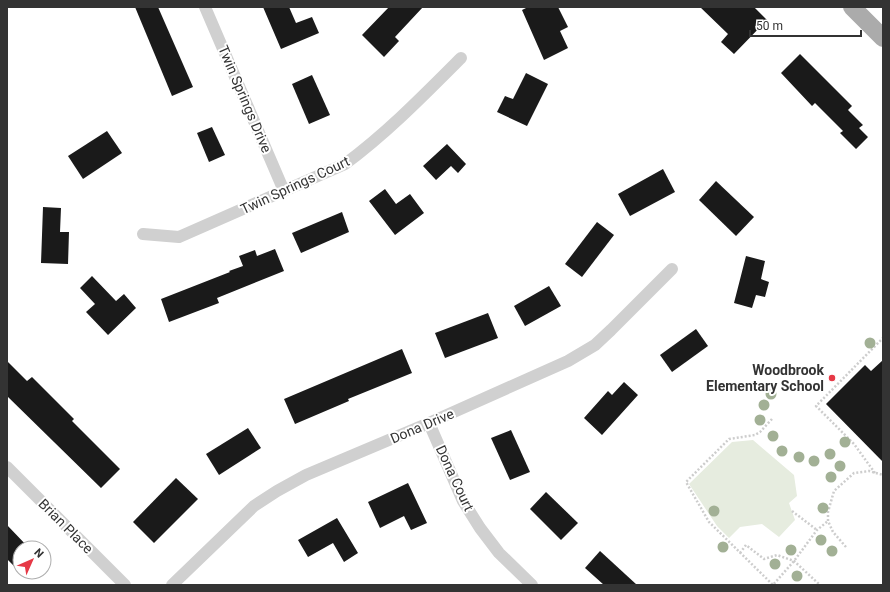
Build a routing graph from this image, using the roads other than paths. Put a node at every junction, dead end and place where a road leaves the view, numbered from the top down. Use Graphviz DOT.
graph roads {
  1 [pos="205,7"];
  2 [pos="852,7"];
  3 [pos="883,38"];
  4 [pos="461,58"];
  5 [pos="284,191"];
  6 [pos="143,234"];
  7 [pos="672,269"];
  8 [pos="429,423"];
  9 [pos="7,467"];
  10 [pos="125,585"];
  11 [pos="172,585"];
  12 [pos="532,585"];
  1 -- 5 [label="street, Twin Springs Drive"];
  2 -- 3 [label="main road"];
  4 -- 5 [label="street, Twin Springs Court"];
  5 -- 6 [label="street, Twin Springs Court"];
  7 -- 8 [label="street, Dona Drive"];
  8 -- 11 [label="street, Dona Drive"];
  8 -- 12 [label="street, Dona Court"];
  9 -- 10 [label="street, Brian Place"];
}
